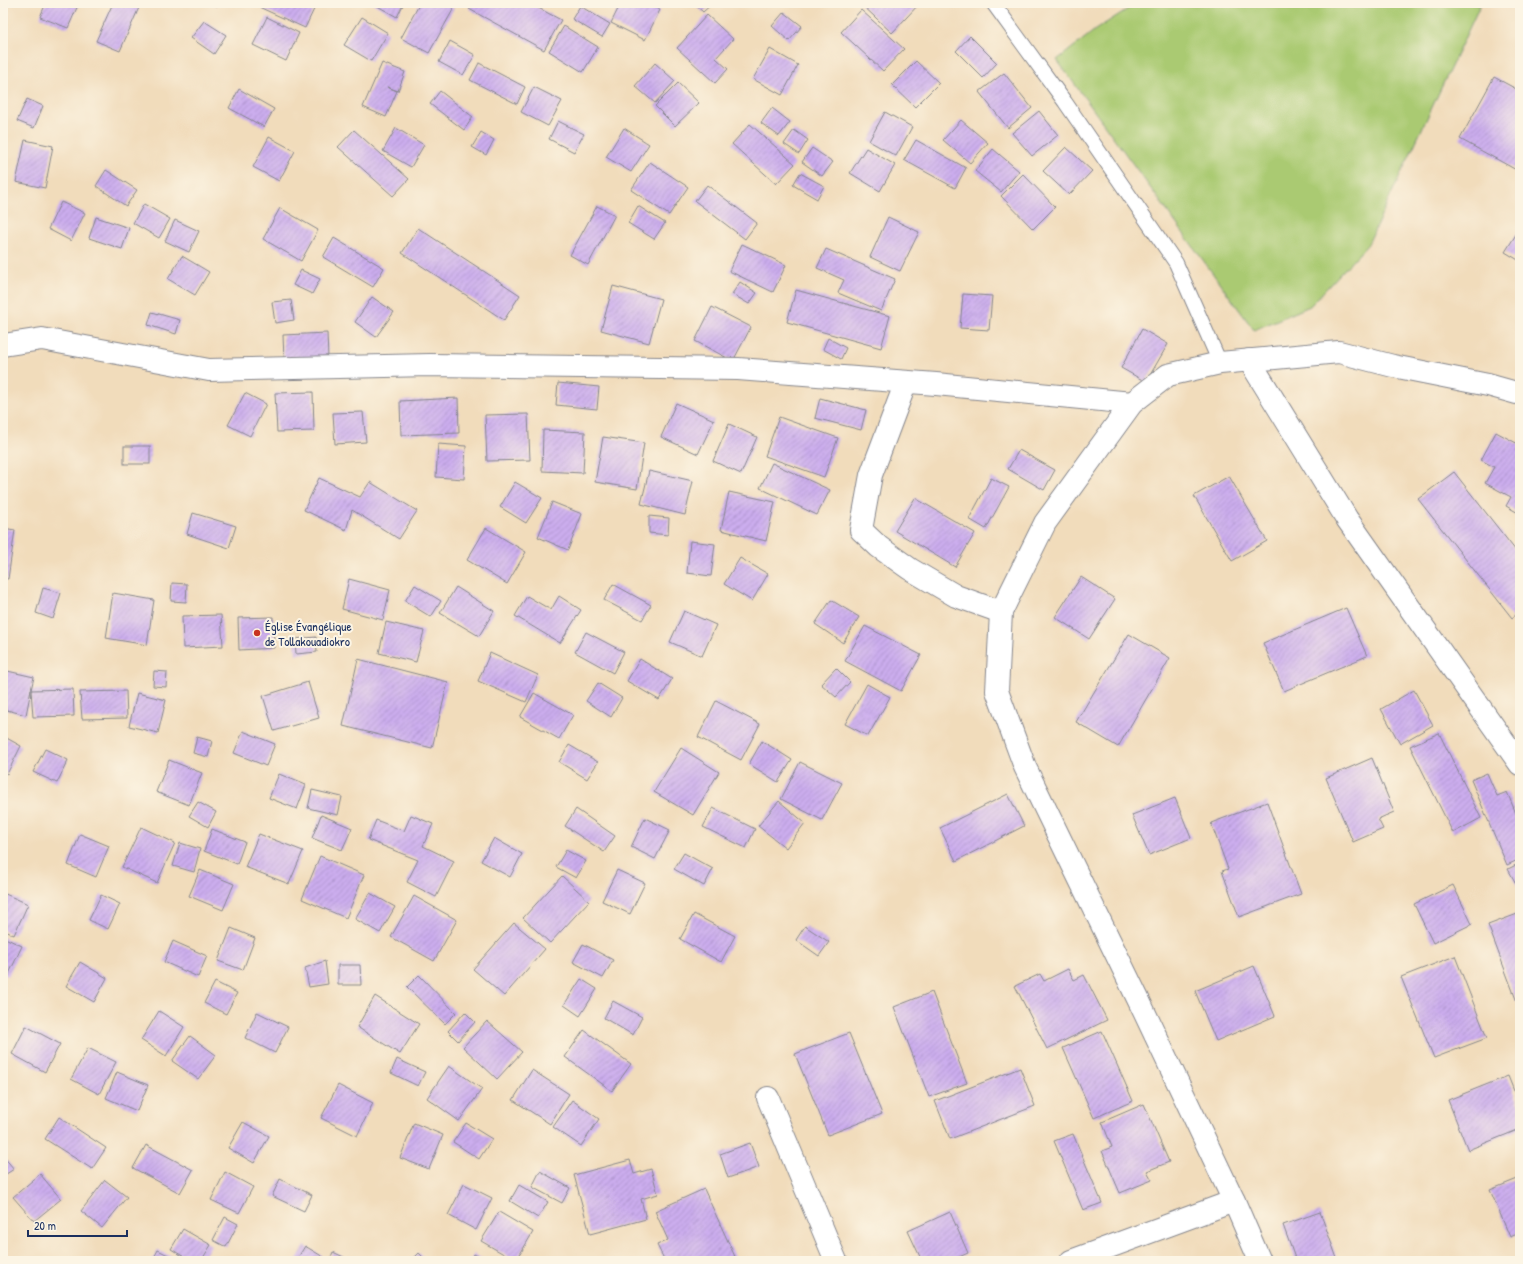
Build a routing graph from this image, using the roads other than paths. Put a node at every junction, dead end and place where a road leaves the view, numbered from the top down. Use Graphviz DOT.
graph roads {
  1 [pos="993,3"];
  2 [pos="3,346"];
  3 [pos="1249,360"];
  4 [pos="1220,363"];
  5 [pos="906,382"];
  6 [pos="1520,394"];
  7 [pos="1132,403"];
  8 [pos="1002,612"];
  9 [pos="1520,764"];
  10 [pos="768,1098"];
  11 [pos="1234,1200"];
  12 [pos="836,1261"];
  13 [pos="1071,1261"];
  14 [pos="1260,1261"];
  1 -- 4 [label="lane"];
  2 -- 5 [label="street"];
  3 -- 4 [label="street"];
  3 -- 6 [label="street"];
  3 -- 9 [label="street"];
  4 -- 7 [label="street"];
  5 -- 7 [label="street"];
  5 -- 8 [label="street"];
  7 -- 8 [label="street"];
  8 -- 11 [label="street"];
  10 -- 12 [label="street"];
  11 -- 13 [label="street"];
  11 -- 14 [label="street"];
}
